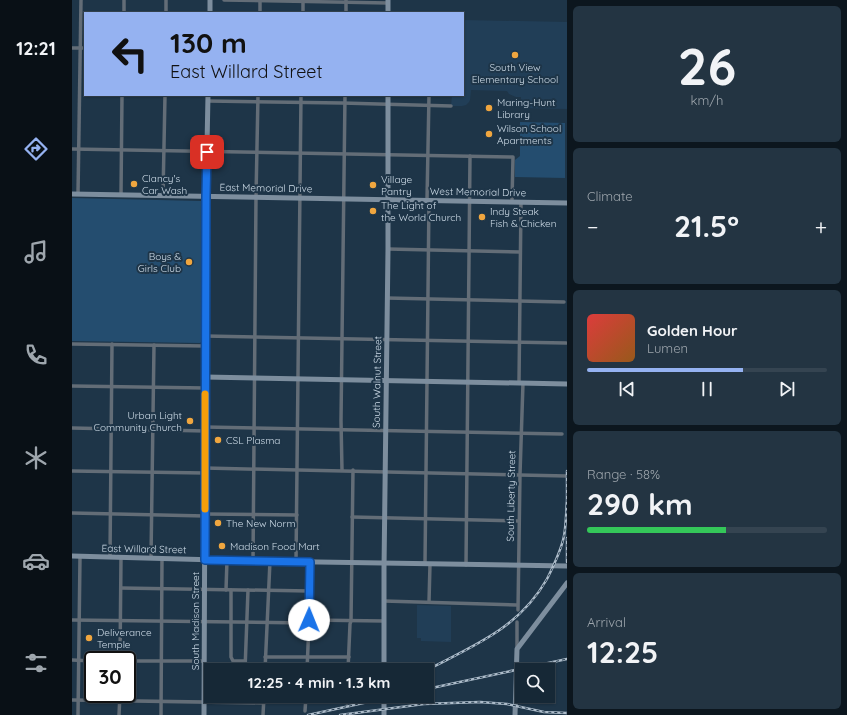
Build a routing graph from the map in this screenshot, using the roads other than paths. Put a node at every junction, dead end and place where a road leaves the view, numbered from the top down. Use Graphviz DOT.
graph roads {
  1 [pos="82,0"];
  2 [pos="124,0"];
  3 [pos="166,0"];
  4 [pos="210,0"];
  5 [pos="224,0"];
  6 [pos="260,0"];
  7 [pos="303,1"];
  8 [pos="346,1"];
  9 [pos="388,1"];
  10 [pos="124,12"];
  11 [pos="166,12"];
  12 [pos="210,12"];
  13 [pos="260,12"];
  14 [pos="303,12"];
  15 [pos="346,12"];
  16 [pos="388,12"];
  17 [pos="72,48"];
  18 [pos="83,48"];
  19 [pos="122,96"];
  20 [pos="165,96"];
  21 [pos="208,96"];
  22 [pos="258,96"];
  23 [pos="301,96"];
  24 [pos="345,96"];
  25 [pos="388,96"];
  26 [pos="429,96"];
  27 [pos="208,101"];
  28 [pos="258,102"];
  29 [pos="301,103"];
  30 [pos="345,103"];
  31 [pos="388,105"];
  32 [pos="429,106"];
  33 [pos="452,106"];
  34 [pos="72,149"];
  35 [pos="78,149"];
  36 [pos="122,150"];
  37 [pos="164,151"];
  38 [pos="207,152"];
  39 [pos="257,153"];
  40 [pos="301,153"];
  41 [pos="344,154"];
  42 [pos="388,155"];
  43 [pos="428,156"];
  44 [pos="470,156"];
  45 [pos="75,194"];
  46 [pos="121,194"];
  47 [pos="163,195"];
  48 [pos="206,196"];
  49 [pos="256,196"];
  50 [pos="300,197"];
  51 [pos="343,198"];
  52 [pos="388,199"];
  53 [pos="428,200"];
  54 [pos="470,200"];
  55 [pos="512,201"];
  56 [pos="521,202"];
  57 [pos="567,203"];
  58 [pos="388,249"];
  59 [pos="428,250"];
  60 [pos="469,251"];
  61 [pos="520,252"];
  62 [pos="387,298"];
  63 [pos="427,299"];
  64 [pos="468,300"];
  65 [pos="520,301"];
  66 [pos="564,302"];
  67 [pos="206,336"];
  68 [pos="255,337"];
  69 [pos="298,338"];
  70 [pos="342,339"];
  71 [pos="387,339"];
  72 [pos="427,340"];
  73 [pos="468,341"];
  74 [pos="519,342"];
  75 [pos="566,343"];
  76 [pos="72,344"];
  77 [pos="112,344"];
  78 [pos="154,346"];
  79 [pos="205,346"];
  80 [pos="205,377"];
  81 [pos="255,378"];
  82 [pos="298,379"];
  83 [pos="342,380"];
  84 [pos="386,380"];
  85 [pos="426,381"];
  86 [pos="467,382"];
  87 [pos="521,383"];
  88 [pos="567,384"];
  89 [pos="72,386"];
  90 [pos="112,387"];
  91 [pos="153,387"];
  92 [pos="205,388"];
  93 [pos="72,428"];
  94 [pos="254,428"];
  95 [pos="297,428"];
  96 [pos="111,429"];
  97 [pos="205,429"];
  98 [pos="341,429"];
  99 [pos="152,430"];
  100 [pos="386,430"];
  101 [pos="426,431"];
  102 [pos="467,432"];
  103 [pos="521,433"];
  104 [pos="562,434"];
  105 [pos="254,469"];
  106 [pos="297,470"];
  107 [pos="342,470"];
  108 [pos="353,470"];
  109 [pos="72,471"];
  110 [pos="205,471"];
  111 [pos="386,471"];
  112 [pos="111,472"];
  113 [pos="426,472"];
  114 [pos="152,473"];
  115 [pos="467,473"];
  116 [pos="520,474"];
  117 [pos="567,476"];
  118 [pos="72,513"];
  119 [pos="111,514"];
  120 [pos="152,515"];
  121 [pos="205,515"];
  122 [pos="254,515"];
  123 [pos="297,516"];
  124 [pos="352,517"];
  125 [pos="385,518"];
  126 [pos="426,518"];
  127 [pos="466,519"];
  128 [pos="519,521"];
  129 [pos="72,556"];
  130 [pos="80,557"];
  131 [pos="110,557"];
  132 [pos="121,557"];
  133 [pos="151,558"];
  134 [pos="162,558"];
  135 [pos="205,560"];
  136 [pos="227,560"];
  137 [pos="253,561"];
  138 [pos="270,561"];
  139 [pos="296,562"];
  140 [pos="310,562"];
  141 [pos="352,562"];
  142 [pos="384,563"];
  143 [pos="428,564"];
  144 [pos="466,564"];
  145 [pos="518,566"];
  146 [pos="567,566"];
  147 [pos="567,583"];
  148 [pos="121,588"];
  149 [pos="162,588"];
  150 [pos="204,589"];
  151 [pos="226,590"];
  152 [pos="231,590"];
  153 [pos="248,590"];
  154 [pos="269,591"];
  155 [pos="309,591"];
  156 [pos="384,601"];
  157 [pos="429,602"];
  158 [pos="518,604"];
  159 [pos="518,610"];
  160 [pos="72,620"];
  161 [pos="79,620"];
  162 [pos="120,620"];
  163 [pos="351,620"];
  164 [pos="161,621"];
  165 [pos="204,621"];
  166 [pos="384,621"];
  167 [pos="231,622"];
  168 [pos="247,622"];
  169 [pos="267,622"];
  170 [pos="309,622"];
  171 [pos="517,622"];
  172 [pos="517,649"];
  173 [pos="120,651"];
  174 [pos="265,656"];
  175 [pos="308,656"];
  176 [pos="349,658"];
  177 [pos="72,660"];
  178 [pos="79,661"];
  179 [pos="84,661"];
  180 [pos="136,661"];
  181 [pos="161,662"];
  182 [pos="204,662"];
  183 [pos="245,662"];
  184 [pos="265,663"];
  185 [pos="308,663"];
  186 [pos="349,663"];
  187 [pos="384,663"];
  188 [pos="72,700"];
  189 [pos="79,701"];
  190 [pos="84,701"];
  191 [pos="161,701"];
  192 [pos="136,702"];
  193 [pos="204,702"];
  194 [pos="120,703"];
  195 [pos="204,703"];
  196 [pos="264,703"];
  197 [pos="306,703"];
  198 [pos="384,703"];
  199 [pos="305,711"];
  200 [pos="78,715"];
  201 [pos="120,715"];
  202 [pos="161,715"];
  203 [pos="204,715"];
  204 [pos="263,715"];
  205 [pos="384,715"];
  206 [pos="515,715"];
  1 -- 18 [label="street"];
  2 -- 10 [label="street"];
  3 -- 11 [label="street"];
  4 -- 12 [label="main road"];
  5 -- 6 [label="street"];
  6 -- 7 [label="street"];
  6 -- 13 [label="street"];
  7 -- 8 [label="street"];
  7 -- 14 [label="street"];
  8 -- 9 [label="street"];
  8 -- 15 [label="street"];
  9 -- 16 [label="main road"];
  17 -- 18 [label="street"];
  18 -- 35 [label="street"];
  19 -- 36 [label="street"];
  20 -- 37 [label="street"];
  21 -- 27 [label="main road, South Madison Street"];
  22 -- 28 [label="street"];
  23 -- 29 [label="street"];
  24 -- 30 [label="street"];
  25 -- 31 [label="main road, South Walnut Street"];
  26 -- 32 [label="street"];
  27 -- 28 [label="street"];
  27 -- 38 [label="main road, South Madison Street"];
  28 -- 29 [label="street"];
  28 -- 39 [label="street"];
  29 -- 30 [label="street"];
  29 -- 40 [label="street"];
  30 -- 31 [label="street"];
  30 -- 41 [label="street"];
  31 -- 32 [label="street"];
  31 -- 42 [label="main road, South Walnut Street"];
  32 -- 33 [label="street"];
  32 -- 43 [label="street"];
  34 -- 35 [label="street"];
  35 -- 36 [label="street"];
  35 -- 45 [label="street"];
  36 -- 37 [label="street"];
  36 -- 46 [label="street"];
  37 -- 38 [label="street"];
  37 -- 47 [label="street"];
  38 -- 39 [label="street"];
  38 -- 48 [label="main road, South Madison Street"];
  39 -- 40 [label="street"];
  39 -- 49 [label="street"];
  40 -- 41 [label="street"];
  40 -- 50 [label="street"];
  41 -- 42 [label="street"];
  41 -- 51 [label="street"];
  42 -- 43 [label="street"];
  42 -- 52 [label="main road, South Walnut Street"];
  43 -- 44 [label="street"];
  43 -- 53 [label="street"];
  44 -- 54 [label="street"];
  44 -- 55 [label="street"];
  45 -- 46 [label="main road, East Memorial Drive"];
  46 -- 47 [label="main road, East Memorial Drive"];
  47 -- 48 [label="main road, East Memorial Drive"];
  48 -- 49 [label="main road, East Memorial Drive"];
  48 -- 67 [label="main road, South Madison Street"];
  49 -- 50 [label="main road, East Memorial Drive"];
  49 -- 68 [label="street"];
  50 -- 51 [label="main road, East Memorial Drive"];
  50 -- 69 [label="street"];
  51 -- 52 [label="main road, East Memorial Drive"];
  51 -- 70 [label="street"];
  52 -- 53 [label="main road, West Memorial Drive"];
  52 -- 58 [label="main road, South Walnut Street"];
  53 -- 54 [label="main road, West Memorial Drive"];
  53 -- 59 [label="street"];
  54 -- 55 [label="main road, West Memorial Drive"];
  54 -- 60 [label="street"];
  55 -- 56 [label="main road, West Memorial Drive"];
  56 -- 57 [label="main road, West Memorial Drive"];
  56 -- 61 [label="street, South Liberty Street"];
  58 -- 59 [label="street"];
  58 -- 62 [label="main road, South Walnut Street"];
  59 -- 60 [label="street"];
  59 -- 63 [label="street"];
  60 -- 61 [label="street"];
  60 -- 64 [label="street"];
  61 -- 65 [label="street, South Liberty Street"];
  62 -- 63 [label="street"];
  62 -- 71 [label="main road, South Walnut Street"];
  63 -- 64 [label="street"];
  63 -- 72 [label="street"];
  64 -- 65 [label="street"];
  64 -- 73 [label="street"];
  65 -- 66 [label="street"];
  65 -- 74 [label="street, South Liberty Street"];
  67 -- 68 [label="street"];
  67 -- 79 [label="main road, South Madison Street"];
  68 -- 69 [label="street"];
  68 -- 81 [label="street"];
  69 -- 70 [label="street"];
  69 -- 82 [label="street"];
  70 -- 71 [label="street"];
  70 -- 83 [label="street"];
  71 -- 72 [label="street"];
  71 -- 84 [label="main road, South Walnut Street"];
  72 -- 73 [label="street"];
  72 -- 85 [label="street"];
  73 -- 74 [label="street"];
  73 -- 86 [label="street"];
  74 -- 75 [label="street"];
  74 -- 87 [label="street, South Liberty Street"];
  76 -- 77 [label="street"];
  77 -- 78 [label="street"];
  77 -- 90 [label="street"];
  78 -- 79 [label="street"];
  78 -- 91 [label="street"];
  79 -- 80 [label="main road, South Madison Street"];
  80 -- 81 [label="main road"];
  80 -- 92 [label="main road, South Madison Street"];
  81 -- 82 [label="main road"];
  81 -- 94 [label="street"];
  82 -- 83 [label="main road"];
  82 -- 95 [label="street"];
  83 -- 84 [label="main road"];
  83 -- 98 [label="street"];
  84 -- 85 [label="main road"];
  84 -- 100 [label="main road, South Walnut Street"];
  85 -- 86 [label="main road"];
  85 -- 101 [label="street"];
  86 -- 87 [label="main road"];
  86 -- 102 [label="street"];
  87 -- 88 [label="main road"];
  87 -- 103 [label="street, South Liberty Street"];
  89 -- 90 [label="street"];
  90 -- 91 [label="street"];
  90 -- 96 [label="street"];
  91 -- 92 [label="street"];
  91 -- 99 [label="street"];
  92 -- 97 [label="main road, South Madison Street"];
  93 -- 96 [label="street"];
  94 -- 95 [label="street"];
  94 -- 97 [label="street"];
  94 -- 105 [label="street"];
  95 -- 98 [label="street"];
  95 -- 106 [label="street"];
  96 -- 99 [label="street"];
  96 -- 112 [label="street"];
  97 -- 99 [label="street"];
  97 -- 110 [label="main road, South Madison Street"];
  98 -- 100 [label="street"];
  98 -- 107 [label="street"];
  99 -- 114 [label="street"];
  100 -- 101 [label="street"];
  100 -- 111 [label="main road, South Walnut Street"];
  101 -- 102 [label="street"];
  101 -- 113 [label="street"];
  102 -- 103 [label="street"];
  102 -- 115 [label="street"];
  103 -- 104 [label="street"];
  103 -- 116 [label="street, South Liberty Street"];
  105 -- 106 [label="street"];
  105 -- 110 [label="street"];
  105 -- 122 [label="street"];
  106 -- 107 [label="street"];
  106 -- 123 [label="street"];
  107 -- 108 [label="street"];
  108 -- 111 [label="street"];
  108 -- 124 [label="street"];
  109 -- 112 [label="street"];
  110 -- 114 [label="street"];
  110 -- 121 [label="main road, South Madison Street"];
  111 -- 113 [label="street"];
  111 -- 125 [label="main road, South Walnut Street"];
  112 -- 114 [label="street"];
  112 -- 119 [label="street"];
  113 -- 115 [label="street"];
  113 -- 126 [label="street"];
  114 -- 120 [label="street"];
  115 -- 116 [label="street"];
  115 -- 127 [label="street"];
  116 -- 117 [label="street"];
  116 -- 128 [label="street, South Liberty Street"];
  118 -- 119 [label="street"];
  119 -- 120 [label="street"];
  119 -- 131 [label="street"];
  120 -- 121 [label="street"];
  120 -- 133 [label="street"];
  121 -- 122 [label="street"];
  121 -- 135 [label="main road, South Madison Street"];
  122 -- 123 [label="street"];
  122 -- 137 [label="street"];
  123 -- 139 [label="street"];
  124 -- 125 [label="street"];
  124 -- 141 [label="street"];
  125 -- 126 [label="street"];
  125 -- 142 [label="main road, South Walnut Street"];
  126 -- 127 [label="street"];
  126 -- 143 [label="street"];
  127 -- 128 [label="street"];
  127 -- 144 [label="street"];
  128 -- 145 [label="street, South Liberty Street"];
  129 -- 130 [label="main road, East Willard Street"];
  130 -- 131 [label="main road, East Willard Street"];
  130 -- 161 [label="street"];
  131 -- 132 [label="main road, East Willard Street"];
  132 -- 133 [label="main road, East Willard Street"];
  132 -- 148 [label="street"];
  133 -- 134 [label="main road, East Willard Street"];
  134 -- 135 [label="main road, East Willard Street"];
  134 -- 149 [label="street"];
  135 -- 136 [label="main road, East Willard Street"];
  135 -- 150 [label="main road, South Madison Street"];
  136 -- 137 [label="main road, East Willard Street"];
  136 -- 151 [label="street"];
  137 -- 138 [label="main road, East Willard Street"];
  138 -- 139 [label="main road, East Willard Street"];
  138 -- 154 [label="street"];
  139 -- 140 [label="main road, East Willard Street"];
  140 -- 141 [label="main road, East Willard Street"];
  140 -- 155 [label="street"];
  141 -- 142 [label="main road, East Willard Street"];
  141 -- 163 [label="street"];
  142 -- 143 [label="main road, East Willard Street"];
  142 -- 156 [label="main road, South Walnut Street"];
  143 -- 144 [label="main road, East Willard Street"];
  143 -- 157 [label="street"];
  144 -- 145 [label="main road, East Willard Street"];
  145 -- 146 [label="main road, East Willard Street"];
  145 -- 158 [label="street, South Liberty Street"];
  147 -- 172 [label="main road"];
  148 -- 149 [label="street"];
  148 -- 162 [label="street"];
  149 -- 150 [label="street"];
  149 -- 164 [label="street"];
  150 -- 151 [label="street"];
  150 -- 165 [label="main road, South Madison Street"];
  151 -- 152 [label="street"];
  152 -- 153 [label="street"];
  152 -- 167 [label="street"];
  153 -- 154 [label="street"];
  153 -- 168 [label="street"];
  154 -- 155 [label="street"];
  154 -- 169 [label="street"];
  155 -- 170 [label="street"];
  156 -- 157 [label="street"];
  156 -- 166 [label="main road, South Walnut Street"];
  157 -- 158 [label="street"];
  158 -- 159 [label="street, South Liberty Street"];
  160 -- 161 [label="street"];
  161 -- 162 [label="street"];
  161 -- 178 [label="street"];
  162 -- 164 [label="street"];
  162 -- 173 [label="street"];
  163 -- 166 [label="street"];
  163 -- 170 [label="street"];
  163 -- 176 [label="street"];
  164 -- 165 [label="street"];
  164 -- 181 [label="street"];
  165 -- 167 [label="street"];
  165 -- 182 [label="main road, South Madison Street"];
  166 -- 187 [label="main road, South Walnut Street"];
  167 -- 168 [label="street"];
  167 -- 183 [label="street"];
  168 -- 169 [label="street"];
  168 -- 183 [label="street"];
  169 -- 170 [label="street"];
  169 -- 174 [label="street"];
  170 -- 175 [label="street"];
  171 -- 172 [label="street"];
  172 -- 206 [label="main road"];
  174 -- 175 [label="street"];
  174 -- 184 [label="street"];
  175 -- 176 [label="street"];
  175 -- 185 [label="street"];
  176 -- 186 [label="street"];
  177 -- 178 [label="street"];
  178 -- 179 [label="street"];
  178 -- 189 [label="street"];
  180 -- 181 [label="street"];
  181 -- 182 [label="street"];
  181 -- 191 [label="street"];
  188 -- 189 [label="street"];
  189 -- 190 [label="street"];
  189 -- 200 [label="street"];
  191 -- 192 [label="street"];
  191 -- 193 [label="street"];
  191 -- 202 [label="street"];
  194 -- 201 [label="street"];
  195 -- 203 [label="main road, South Madison Street"];
  196 -- 204 [label="street"];
  197 -- 199 [label="street"];
  198 -- 205 [label="main road"];
}
